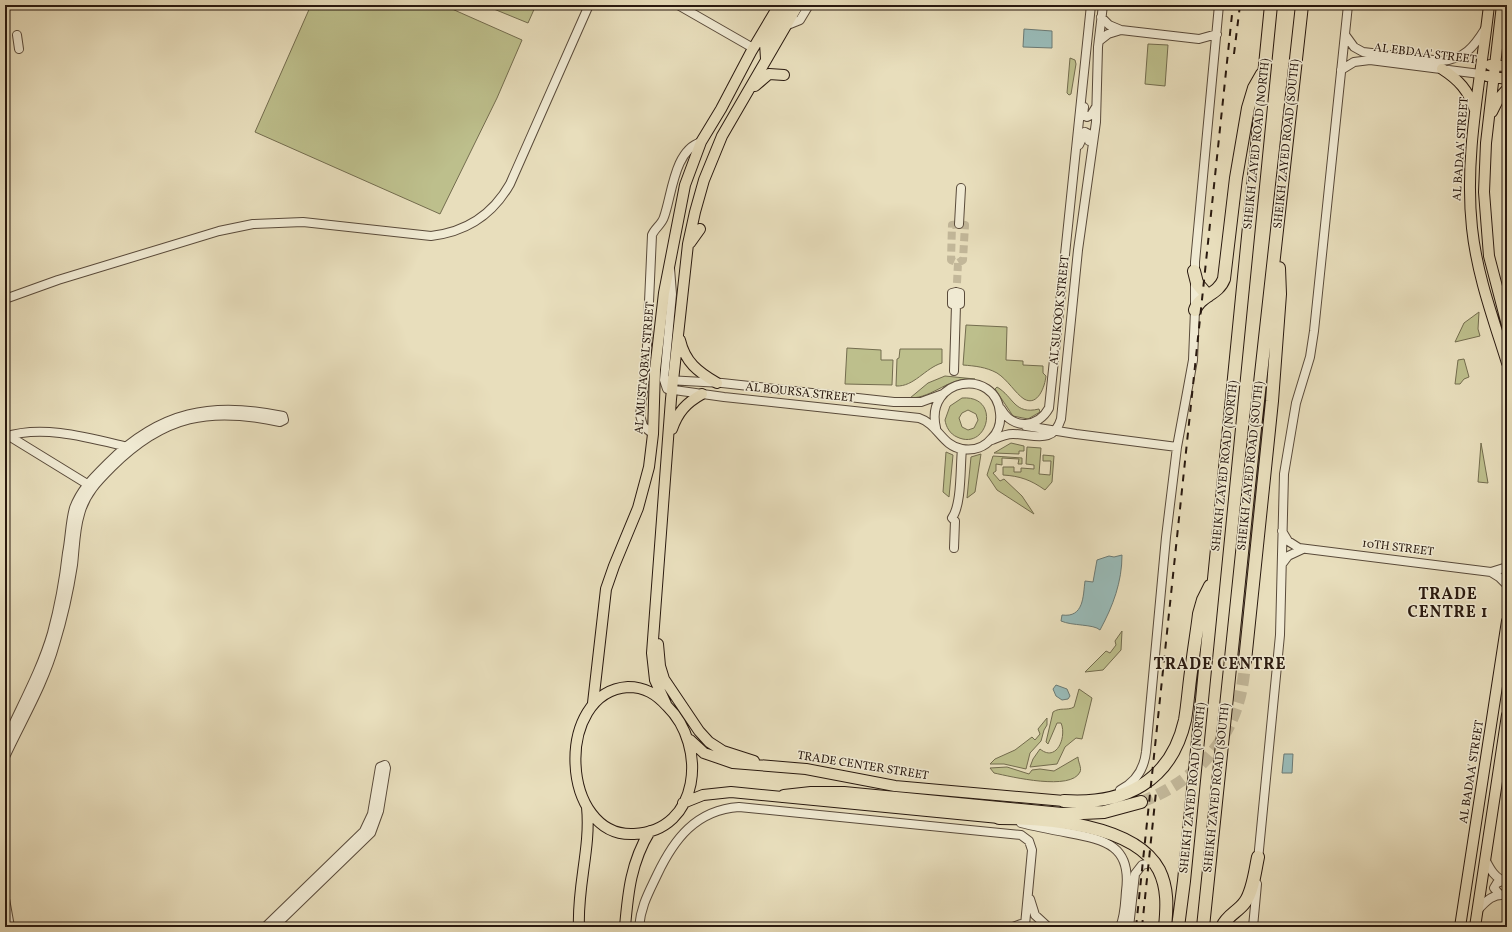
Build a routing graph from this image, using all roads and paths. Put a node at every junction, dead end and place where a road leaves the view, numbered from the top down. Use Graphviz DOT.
graph roads {
  1 [pos="589,5"];
  2 [pos="678,5"];
  3 [pos="779,5"];
  4 [pos="788,5"];
  5 [pos="798,5"];
  6 [pos="810,5"];
  7 [pos="1091,5"];
  8 [pos="1103,5"];
  9 [pos="1219,5"];
  10 [pos="1271,5"];
  11 [pos="1302,5"];
  12 [pos="1348,5"];
  13 [pos="1489,5"];
  14 [pos="1502,5"];
  15 [pos="1101,17"];
  16 [pos="786,26"];
  17 [pos="1486,27"];
  18 [pos="1121,30"];
  19 [pos="1500,32"];
  20 [pos="1217,34"];
  21 [pos="17,35"];
  22 [pos="1346,36"];
  23 [pos="1199,39"];
  24 [pos="1098,41"];
  25 [pos="753,48"];
  26 [pos="1215,49"];
  27 [pos="1507,49"];
  28 [pos="19,50"];
  29 [pos="766,58"];
  30 [pos="1496,66"];
  31 [pos="1507,66"];
  32 [pos="1442,69"];
  33 [pos="1481,69"];
  34 [pos="1265,70"];
  35 [pos="1341,70"];
  36 [pos="784,75"];
  37 [pos="1493,78"];
  38 [pos="1507,79"];
  39 [pos="1507,89"];
  40 [pos="748,91"];
  41 [pos="1082,93"];
  42 [pos="1096,106"];
  43 [pos="1476,112"];
  44 [pos="1488,119"];
  45 [pos="701,142"];
  46 [pos="1076,151"];
  47 [pos="1087,180"];
  48 [pos="961,188"];
  49 [pos="959,224"];
  50 [pos="700,229"];
  51 [pos="688,244"];
  52 [pos="1276,244"];
  53 [pos="670,268"];
  54 [pos="1194,272"];
  55 [pos="956,288"];
  56 [pos="1208,296"];
  57 [pos="5,299"];
  58 [pos="1195,310"];
  59 [pos="1507,325"];
  60 [pos="678,333"];
  61 [pos="1507,363"];
  62 [pos="954,371"];
  63 [pos="717,383"];
  64 [pos="670,384"];
  65 [pos="654,386"];
  66 [pos="944,393"];
  67 [pos="702,394"];
  68 [pos="1000,409"];
  69 [pos="1062,413"];
  70 [pos="1024,425"];
  71 [pos="936,428"];
  72 [pos="1056,431"];
  73 [pos="653,434"];
  74 [pos="1076,434"];
  75 [pos="7,436"];
  76 [pos="669,436"];
  77 [pos="989,442"];
  78 [pos="125,446"];
  79 [pos="1177,447"];
  80 [pos="134,448"];
  81 [pos="962,449"];
  82 [pos="90,486"];
  83 [pos="79,505"];
  84 [pos="1282,531"];
  85 [pos="954,548"];
  86 [pos="1303,549"];
  87 [pos="1281,566"];
  88 [pos="1507,567"];
  89 [pos="1491,572"];
  90 [pos="1213,582"];
  91 [pos="1507,585"];
  92 [pos="654,617"];
  93 [pos="1507,621"];
  94 [pos="1245,661"];
  95 [pos="593,703"];
  96 [pos="666,704"];
  97 [pos="1507,715"];
  98 [pos="689,739"];
  99 [pos="5,742"];
  100 [pos="5,757"];
  101 [pos="758,765"];
  102 [pos="1503,772"];
  103 [pos="1482,784"];
  104 [pos="784,796"];
  105 [pos="1064,801"];
  106 [pos="1141,802"];
  107 [pos="683,803"];
  108 [pos="587,807"];
  109 [pos="1491,814"];
  110 [pos="999,818"];
  111 [pos="650,831"];
  112 [pos="1258,857"];
  113 [pos="1485,859"];
  114 [pos="1154,862"];
  115 [pos="1505,881"];
  116 [pos="1028,887"];
  117 [pos="1503,895"];
  118 [pos="5,899"];
  119 [pos="1477,911"];
  120 [pos="8,924"];
  121 [pos="1026,926"];
  122 [pos="265,927"];
  123 [pos="274,927"];
  124 [pos="579,927"];
  125 [pos="625,927"];
  126 [pos="640,927"];
  127 [pos="1013,927"];
  128 [pos="1048,927"];
  129 [pos="1120,927"];
  130 [pos="1129,927"];
  131 [pos="1165,927"];
  132 [pos="1178,927"];
  133 [pos="1203,927"];
  134 [pos="1222,927"];
  135 [pos="1252,927"];
  136 [pos="1460,927"];
  137 [pos="1474,927"];
  1 -- 57 [label="street"];
  2 -- 25 [label="street"];
  3 -- 25 [label="main road, AL MUSTAQBAL STREET"];
  4 -- 29 [label="main road"];
  5 -- 16 [label="main road"];
  6 -- 16 [label="street"];
  7 -- 41 [label="street"];
  8 -- 15 [label="street, AL SUKOOK STREET"];
  9 -- 20 [label="street"];
  10 -- 34 [label="highway, SHEIKH ZAYED ROAD (NORTH)"];
  11 -- 52 [label="highway, SHEIKH ZAYED ROAD (SOUTH)"];
  12 -- 22 [label="street"];
  13 -- 17 [label="main road, AL BADAA' STREET"];
  14 -- 19 [label="main road, AL BADAA' STREET"];
  15 -- 18 [label="street"];
  15 -- 24 [label="street, AL SUKOOK STREET"];
  16 -- 29 [label="main road"];
  17 -- 22 [label="street, AL EBDAA' STREET"];
  17 -- 33 [label="main road, AL BADAA' STREET"];
  18 -- 23 [label="street"];
  18 -- 24 [label="street"];
  19 -- 27 [label="main road"];
  19 -- 30 [label="main road, AL BADAA' STREET"];
  20 -- 23 [label="street"];
  20 -- 26 [label="street"];
  21 -- 28 [label="street"];
  22 -- 35 [label="street"];
  23 -- 26 [label="street"];
  24 -- 42 [label="street, AL SUKOOK STREET"];
  25 -- 45 [label="main road, AL MUSTAQBAL STREET"];
  26 -- 54 [label="street"];
  29 -- 40 [label="main road"];
  30 -- 31 [label="main road, AL EBDAA' STREET"];
  30 -- 33 [label="main road, AL EBDAA' STREET"];
  30 -- 37 [label="main road, AL BADAA' STREET"];
  32 -- 33 [label="street, AL EBDAA' STREET"];
  32 -- 35 [label="street, AL EBDAA' STREET"];
  32 -- 43 [label="main road"];
  33 -- 37 [label="main road, AL EBDAA' STREET"];
  33 -- 43 [label="main road, AL BADAA' STREET"];
  34 -- 56 [label="highway"];
  34 -- 90 [label="highway, SHEIKH ZAYED ROAD (NORTH)"];
  35 -- 84 [label="street"];
  36 -- 40 [label="main road"];
  37 -- 38 [label="main road, AL EBDAA' STREET"];
  37 -- 44 [label="main road, AL BADAA' STREET"];
  39 -- 44 [label="main road"];
  40 -- 51 [label="main road"];
  41 -- 42 [label="street"];
  41 -- 46 [label="street, AL SUKOOK STREET"];
  42 -- 47 [label="street, AL SUKOOK STREET"];
  43 -- 61 [label="main road, AL BADAA' STREET"];
  44 -- 59 [label="main road, AL BADAA' STREET"];
  45 -- 53 [label="main road, AL MUSTAQBAL STREET"];
  45 -- 73 [label="street"];
  46 -- 47 [label="street"];
  46 -- 70 [label="street, AL SUKOOK STREET"];
  47 -- 69 [label="street, AL SUKOOK STREET"];
  48 -- 49 [label="street"];
  50 -- 51 [label="main road"];
  51 -- 60 [label="main road"];
  52 -- 94 [label="highway"];
  52 -- 133 [label="highway, SHEIKH ZAYED ROAD (SOUTH)"];
  53 -- 64 [label="street"];
  53 -- 65 [label="main road, AL MUSTAQBAL STREET"];
  54 -- 56 [label="highway"];
  54 -- 58 [label="street"];
  55 -- 62 [label="street"];
  56 -- 58 [label="highway"];
  58 -- 79 [label="street"];
  60 -- 63 [label="main road"];
  60 -- 64 [label="main road"];
  63 -- 64 [label="street, AL BOURSA STREET"];
  63 -- 66 [label="street, AL BOURSA STREET"];
  64 -- 65 [label="street"];
  64 -- 67 [label="street, AL BOURSA STREET"];
  64 -- 76 [label="main road"];
  65 -- 73 [label="main road, AL MUSTAQBAL STREET"];
  66 -- 68 [label="street"];
  66 -- 71 [label="street"];
  67 -- 71 [label="street, AL BOURSA STREET"];
  67 -- 76 [label="main road"];
  68 -- 70 [label="street"];
  68 -- 77 [label="street"];
  69 -- 72 [label="street, AL SUKOOK STREET"];
  69 -- 74 [label="street"];
  70 -- 72 [label="street"];
  71 -- 81 [label="street"];
  72 -- 74 [label="street"];
  72 -- 77 [label="street"];
  73 -- 95 [label="main road, AL MUSTAQBAL STREET"];
  74 -- 79 [label="street"];
  75 -- 78 [label="street"];
  75 -- 82 [label="street"];
  76 -- 92 [label="main road"];
  77 -- 81 [label="street"];
  78 -- 80 [label="street"];
  78 -- 80 [label="street"];
  78 -- 82 [label="street"];
  79 -- 105 [label="street"];
  80 -- 82 [label="street"];
  81 -- 85 [label="street"];
  82 -- 83 [label="street"];
  83 -- 99 [label="street"];
  83 -- 100 [label="street"];
  84 -- 86 [label="street, 10TH STREET"];
  84 -- 87 [label="street"];
  86 -- 87 [label="street"];
  86 -- 89 [label="street, 10TH STREET"];
  87 -- 112 [label="street"];
  88 -- 89 [label="street, 10TH STREET"];
  89 -- 91 [label="street"];
  90 -- 105 [label="highway"];
  90 -- 132 [label="highway, SHEIKH ZAYED ROAD (NORTH)"];
  92 -- 96 [label="main road"];
  92 -- 101 [label="main road"];
  93 -- 103 [label="main road, AL BADAA' STREET"];
  95 -- 96 [label="main road"];
  95 -- 108 [label="main road"];
  96 -- 98 [label="main road"];
  97 -- 102 [label="main road"];
  98 -- 101 [label="main road, TRADE CENTER STREET"];
  98 -- 107 [label="main road"];
  101 -- 105 [label="main road, TRADE CENTER STREET"];
  102 -- 109 [label="main road"];
  103 -- 109 [label="main road"];
  103 -- 136 [label="main road, AL BADAA' STREET"];
  104 -- 106 [label="highway"];
  104 -- 107 [label="main road"];
  104 -- 110 [label="main road"];
  107 -- 111 [label="main road"];
  108 -- 111 [label="main road"];
  108 -- 124 [label="main road"];
  109 -- 113 [label="main road"];
  110 -- 114 [label="highway"];
  110 -- 129 [label="street"];
  111 -- 125 [label="main road"];
  112 -- 134 [label="highway"];
  112 -- 135 [label="street"];
  113 -- 115 [label="street"];
  113 -- 119 [label="main road"];
  114 -- 130 [label="street"];
  114 -- 131 [label="highway"];
  115 -- 117 [label="street"];
  116 -- 121 [label="street"];
  116 -- 126 [label="street"];
  116 -- 128 [label="street"];
  117 -- 119 [label="street"];
  118 -- 120 [label="street"];
  119 -- 137 [label="main road"];
  121 -- 127 [label="street"];
  122 -- 123 [label="street"];
}
